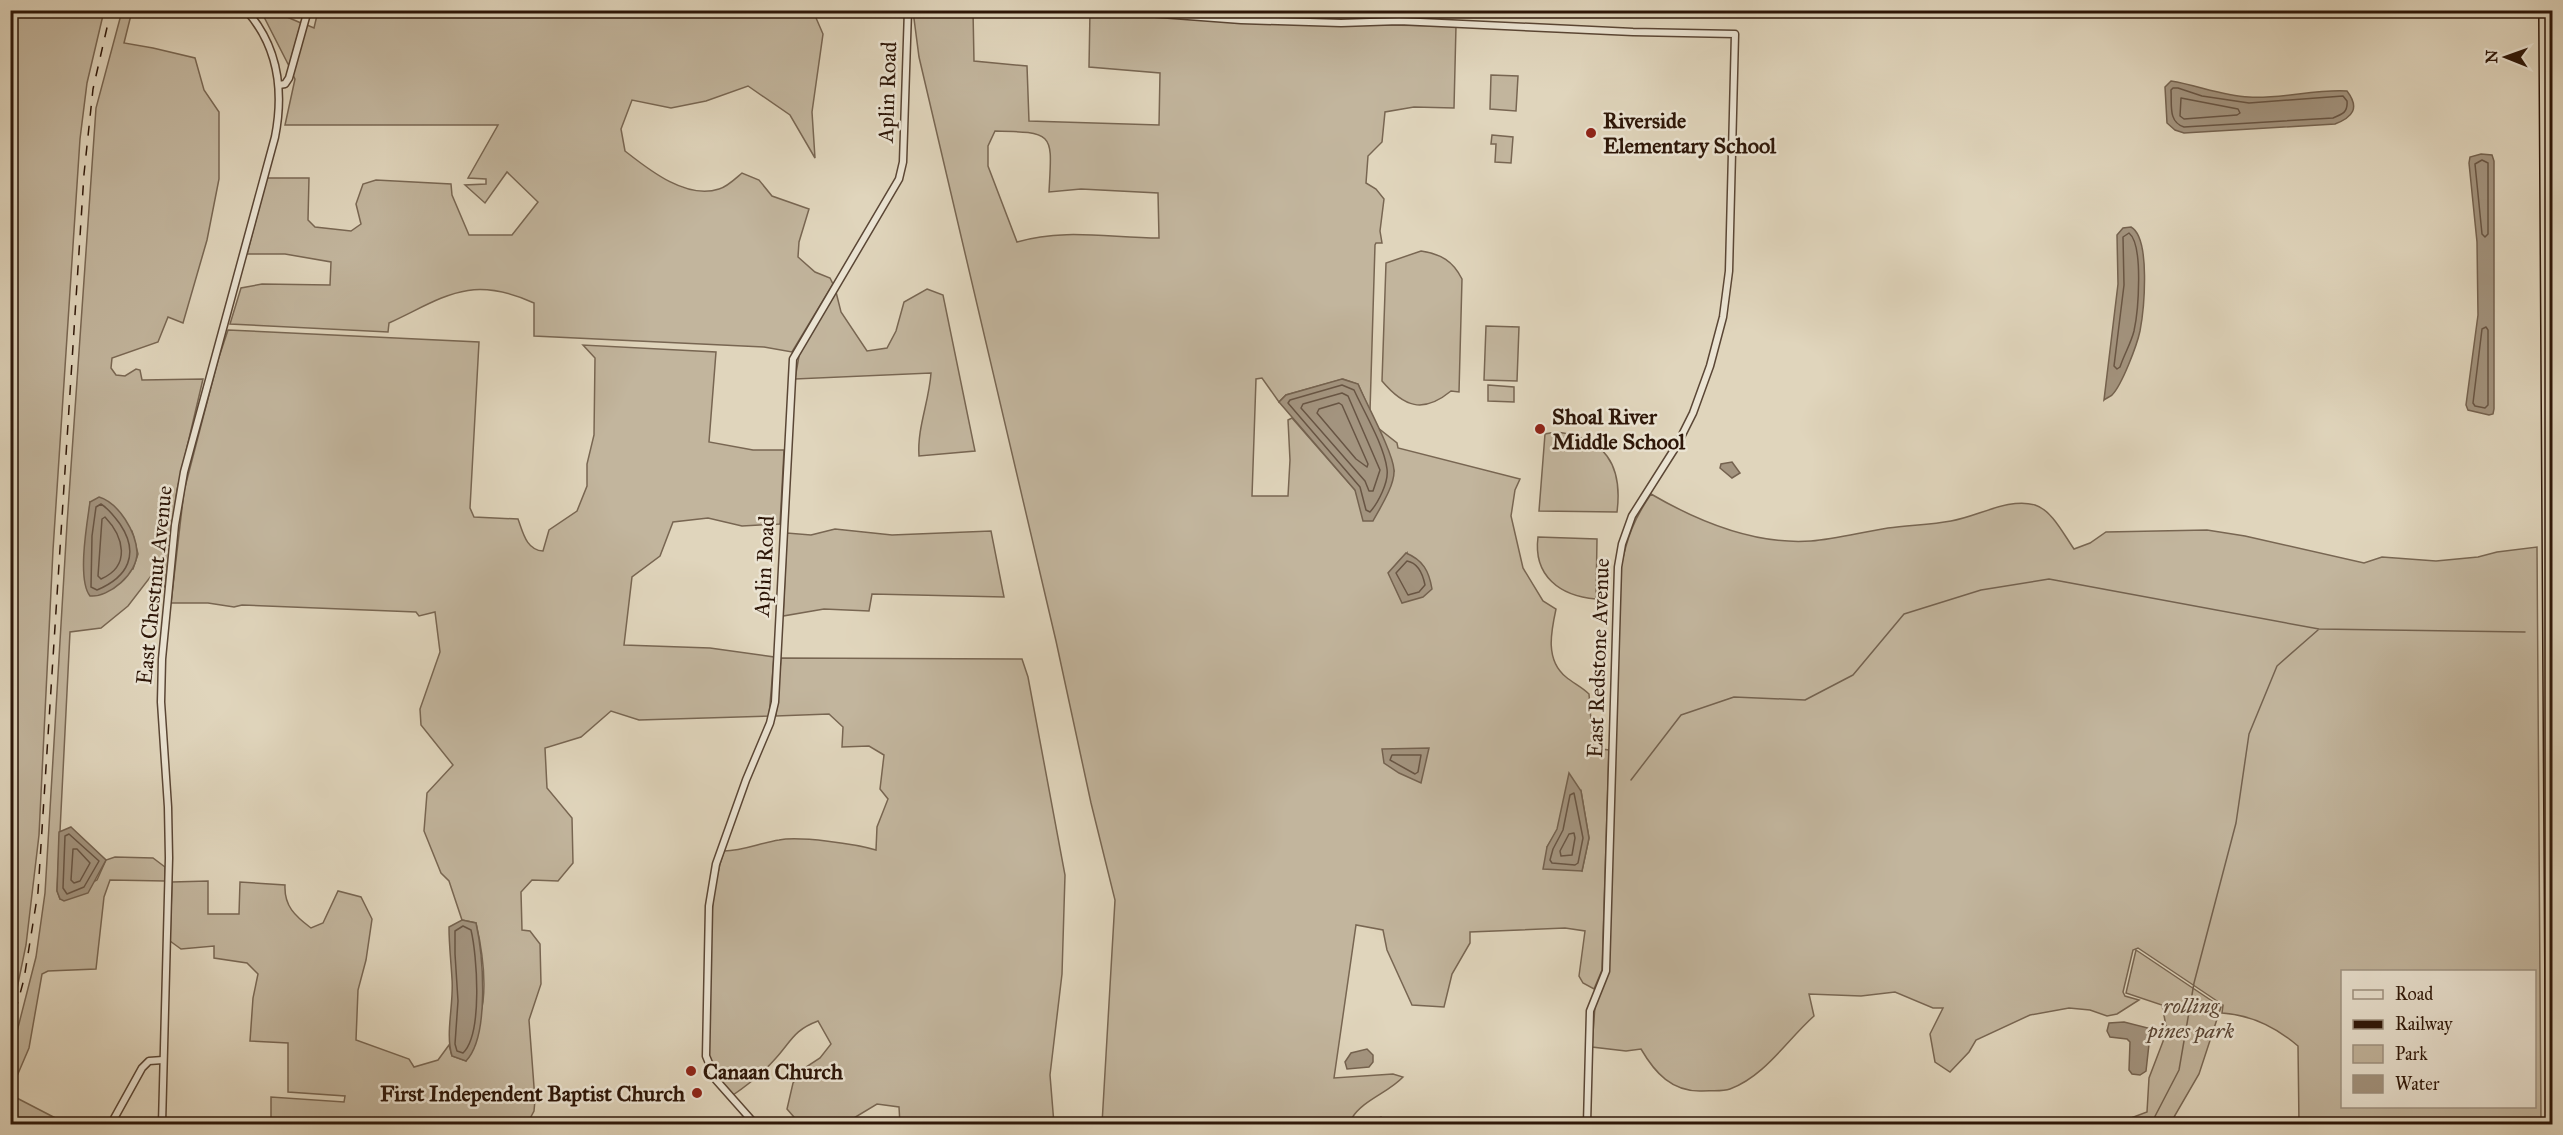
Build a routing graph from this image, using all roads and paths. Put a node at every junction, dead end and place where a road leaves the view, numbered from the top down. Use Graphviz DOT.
graph roads {
  1 [pos="246,10"];
  2 [pos="308,10"];
  3 [pos="908,10"];
  4 [pos="1108,10"];
  5 [pos="2544,10"];
  6 [pos="279,85"];
  7 [pos="163,1060"];
  8 [pos="111,1125"];
  9 [pos="162,1125"];
  10 [pos="755,1125"];
  11 [pos="1587,1125"];
  12 [pos="2551,1125"];
  1 -- 6 [label="street, East Chestnut Avenue"];
  2 -- 6 [label="street"];
  3 -- 10 [label="street, Aplin Road"];
  4 -- 11 [label="street, East Redstone Avenue"];
  5 -- 12 [label="highway"];
  6 -- 7 [label="street, East Chestnut Avenue"];
  7 -- 8 [label="street"];
  7 -- 9 [label="street, East Chestnut Avenue"];
}
